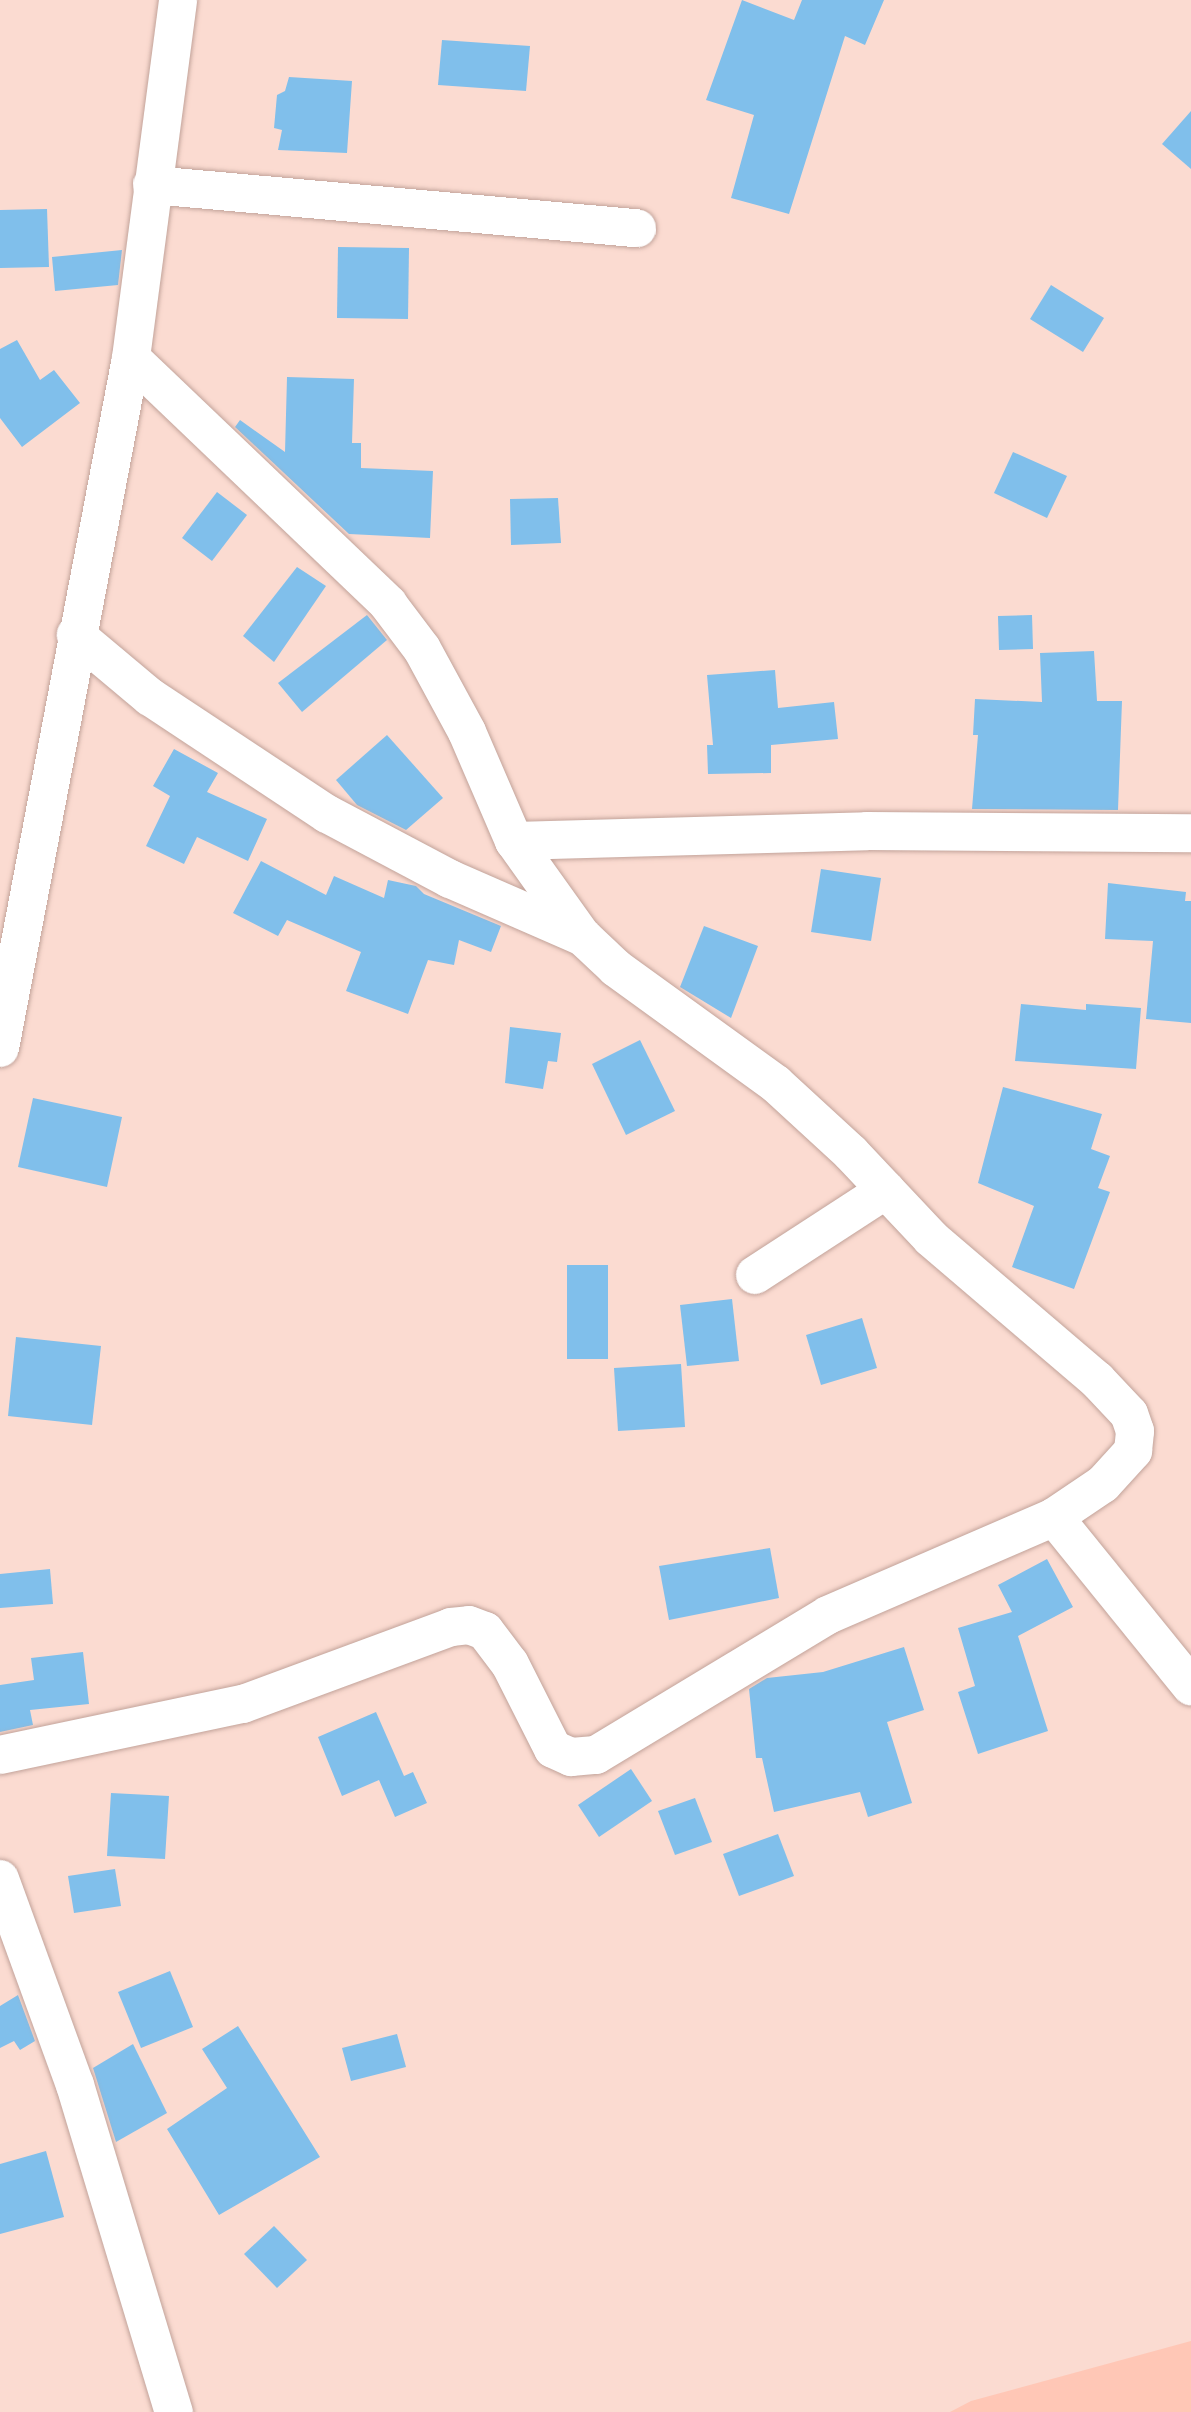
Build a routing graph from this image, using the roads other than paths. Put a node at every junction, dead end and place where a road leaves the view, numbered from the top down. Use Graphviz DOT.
graph roads {
  1 [pos="178,0"];
  2 [pos="152,185"];
  3 [pos="637,228"];
  4 [pos="131,358"];
  5 [pos="76,635"];
  6 [pos="1191,834"];
  7 [pos="514,841"];
  8 [pos="583,937"];
  9 [pos="0,1048"];
  10 [pos="886,1190"];
  11 [pos="755,1275"];
  12 [pos="1054,1516"];
  13 [pos="1191,1686"];
  14 [pos="0,1755"];
  15 [pos="0,1879"];
  16 [pos="174,2412"];
  1 -- 2 [label="street"];
  2 -- 3 [label="street"];
  2 -- 4 [label="street"];
  4 -- 5 [label="street"];
  4 -- 7 [label="street"];
  5 -- 8 [label="street"];
  5 -- 9 [label="street"];
  6 -- 7 [label="street"];
  7 -- 8 [label="street"];
  8 -- 10 [label="street"];
  10 -- 11 [label="street"];
  10 -- 12 [label="street"];
  12 -- 13 [label="street"];
  12 -- 14 [label="street"];
  15 -- 16 [label="street"];
}
